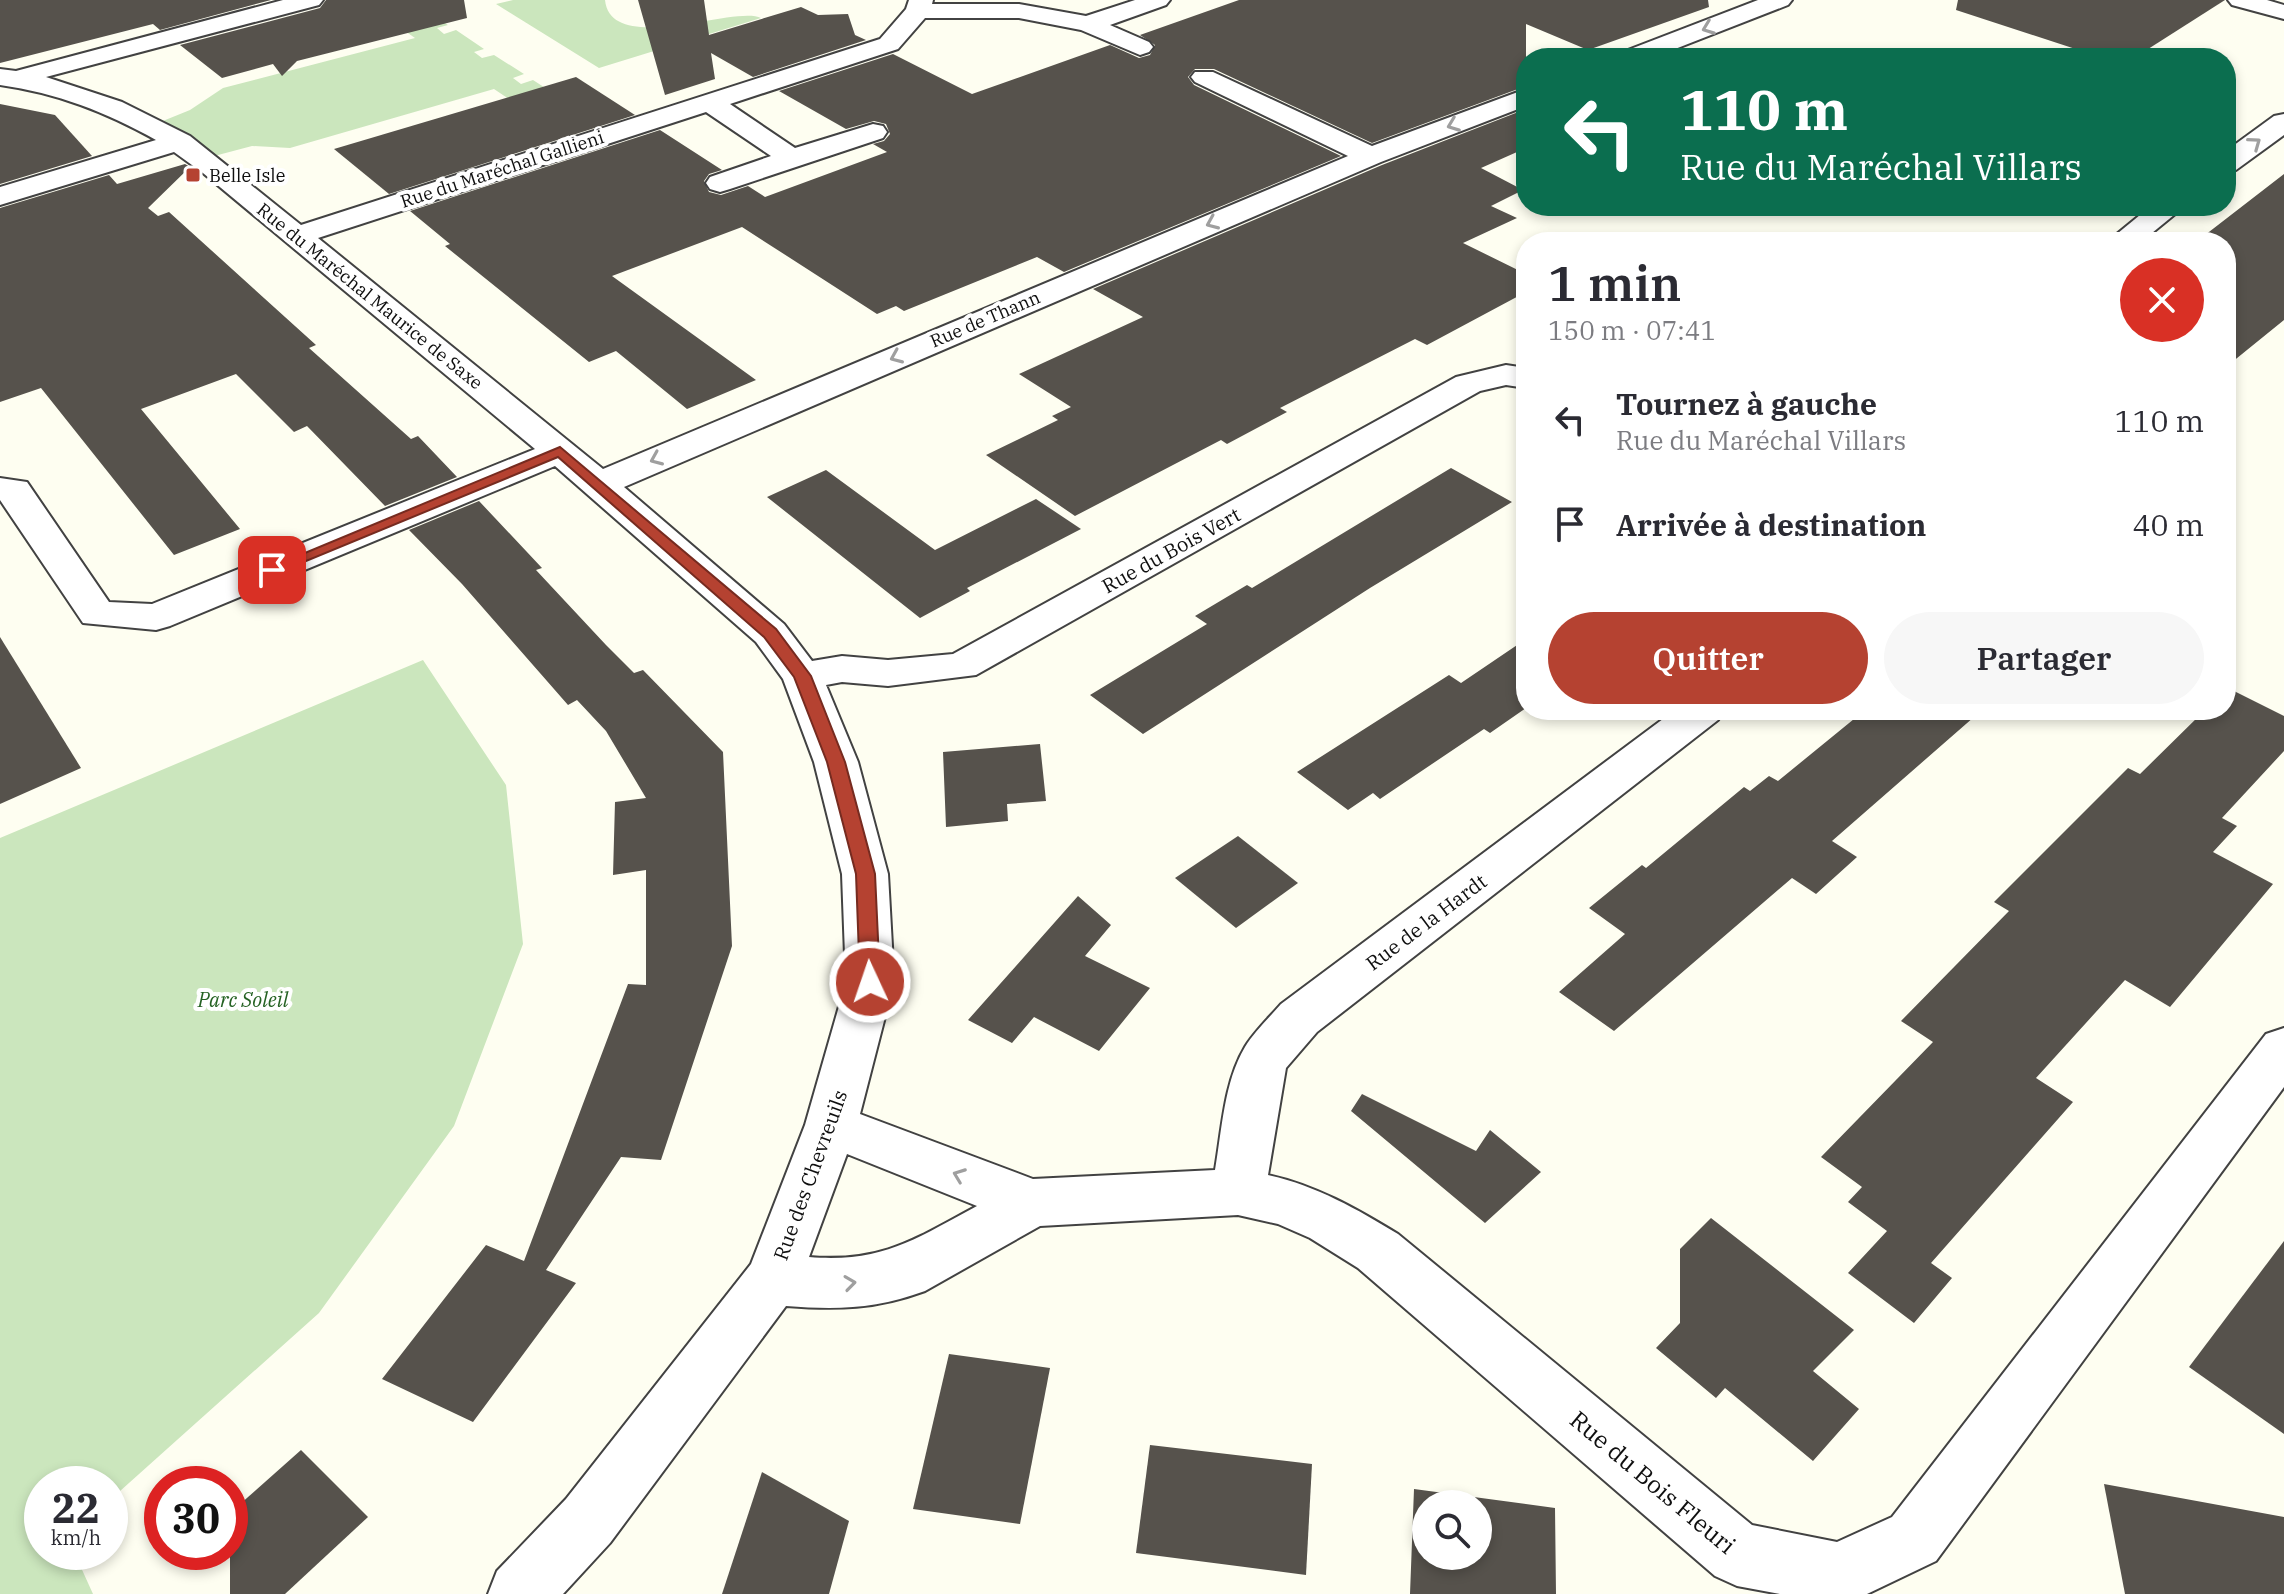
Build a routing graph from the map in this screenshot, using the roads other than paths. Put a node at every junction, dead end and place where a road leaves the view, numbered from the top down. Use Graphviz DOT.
graph roads {
  1 [pos="311,0"];
  2 [pos="1158,0"];
  3 [pos="1780,0"];
  4 [pos="2240,0"];
  5 [pos="919,6"];
  6 [pos="2284,12"];
  7 [pos="1088,24"];
  8 [pos="1140,47"];
  9 [pos="1655,48"];
  10 [pos="1204,77"];
  11 [pos="10,78"];
  12 [pos="1516,101"];
  13 [pos="709,102"];
  14 [pos="2284,122"];
  15 [pos="873,132"];
  16 [pos="180,142"];
  17 [pos="1371,156"];
  18 [pos="2236,157"];
  19 [pos="792,158"];
  20 [pos="720,183"];
  21 [pos="0,196"];
  22 [pos="2157,216"];
  23 [pos="2135,232"];
  24 [pos="296,236"];
  25 [pos="1516,376"];
  26 [pos="560,451"];
  27 [pos="599,484"];
  28 [pos="0,489"];
  29 [pos="802,676"];
  30 [pos="1690,720"];
  31 [pos="2284,1048"];
  32 [pos="831,1125"];
  33 [pos="1238,1192"];
  34 [pos="1032,1203"];
  35 [pos="773,1279"];
  36 [pos="520,1594"];
  1 -- 11 [label="street"];
  2 -- 7 [label="street"];
  3 -- 9 [label="street, one-way"];
  4 -- 6 [label="street"];
  5 -- 7 [label="street"];
  5 -- 13 [label="street, Rue du Maréchal Gallieni"];
  7 -- 8 [label="street"];
  10 -- 17 [label="street"];
  11 -- 16 [label="street, Rue du Maréchal Maurice de Saxe"];
  12 -- 17 [label="street, Rue de Thann, one-way"];
  13 -- 19 [label="street"];
  13 -- 24 [label="street, Rue du Maréchal Gallieni"];
  18 -- 14 [label="street, one-way"];
  15 -- 19 [label="street"];
  16 -- 21 [label="street"];
  16 -- 24 [label="street, Rue du Maréchal Maurice de Saxe"];
  17 -- 27 [label="street, Rue de Thann, one-way"];
  19 -- 20 [label="street"];
  22 -- 23 [label="street"];
  24 -- 26 [label="street, Rue du Maréchal Maurice de Saxe"];
  25 -- 29 [label="street, Rue du Bois Vert"];
  26 -- 27 [label="street, Rue des Chevreuils"];
  26 -- 28 [label="street"];
  27 -- 29 [label="street, Rue des Chevreuils"];
  29 -- 32 [label="street, Rue des Chevreuils"];
  30 -- 33 [label="street, Rue de la Hardt"];
  31 -- 33 [label="street, Rue du Bois Fleuri"];
  34 -- 32 [label="street, Rue du Bois Fleuri, one-way"];
  32 -- 35 [label="street, Rue des Chevreuils"];
  33 -- 34 [label="street, Rue du Bois Fleuri"];
  35 -- 34 [label="street, Rue du Bois Fleuri, one-way"];
  35 -- 36 [label="street, Rue des Chevreuils"];
}
